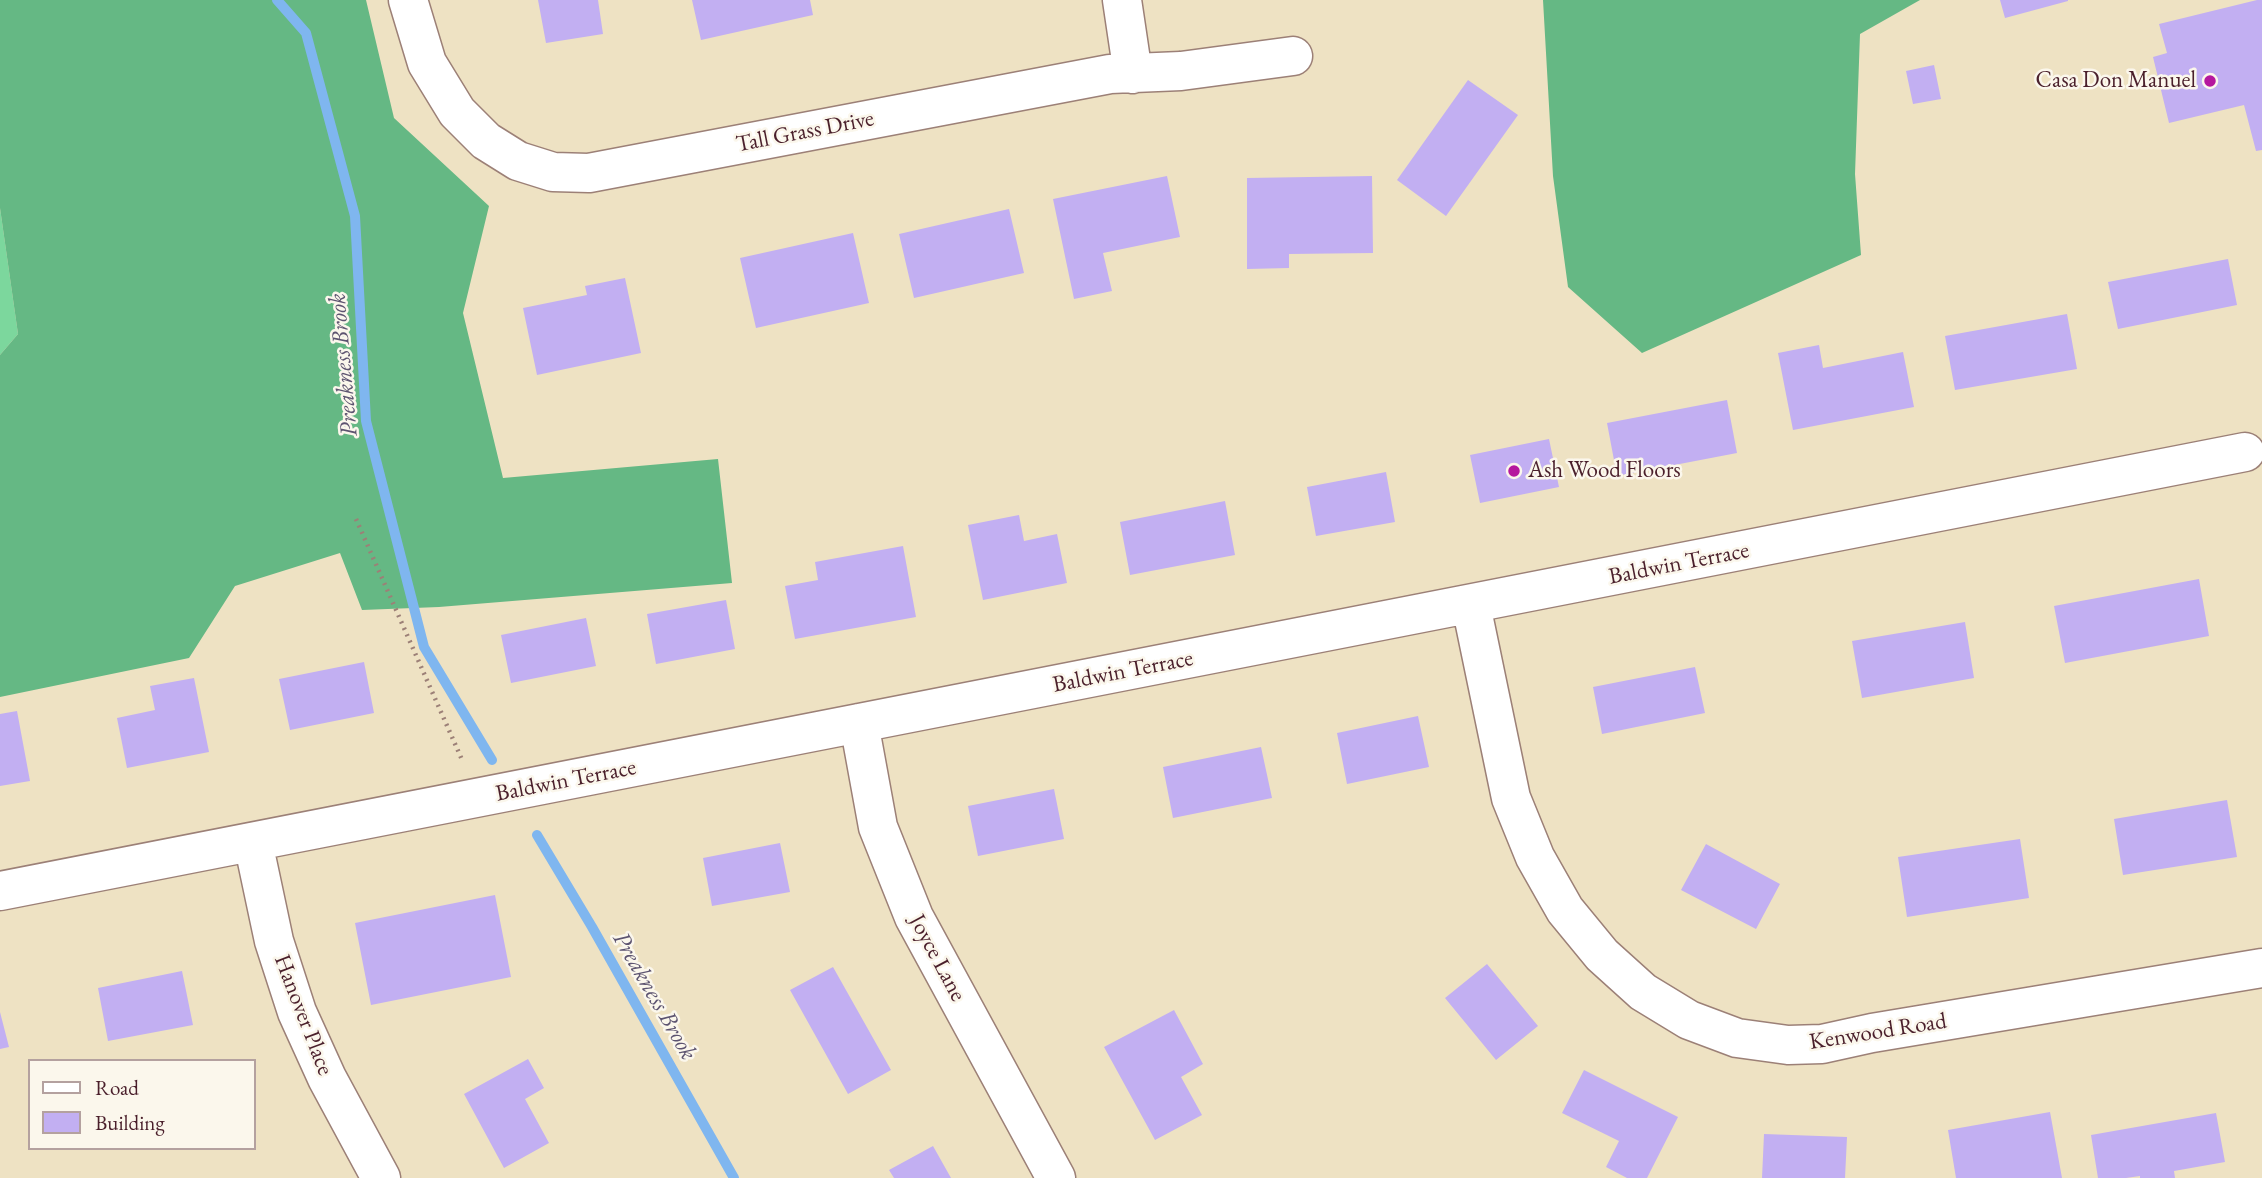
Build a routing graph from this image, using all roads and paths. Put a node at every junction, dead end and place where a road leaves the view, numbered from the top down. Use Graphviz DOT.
graph roads {
  1 [pos="408,0"];
  2 [pos="1122,0"];
  3 [pos="1293,56"];
  4 [pos="1133,74"];
  5 [pos="2245,452"];
  6 [pos="356,519"];
  7 [pos="1471,605"];
  8 [pos="859,723"];
  9 [pos="479,798"];
  10 [pos="253,842"];
  11 [pos="0,891"];
  12 [pos="2262,968"];
  13 [pos="381,1178"];
  14 [pos="1056,1178"];
  1 -- 4 [label="street, Tall Grass Drive"];
  2 -- 4 [label="street"];
  3 -- 4 [label="street, Tall Grass Drive"];
  5 -- 7 [label="street, Baldwin Terrace"];
  6 -- 9 [label="path"];
  7 -- 8 [label="street, Baldwin Terrace"];
  7 -- 12 [label="street, Kenwood Road"];
  8 -- 9 [label="street, Baldwin Terrace"];
  8 -- 14 [label="street, Joyce Lane"];
  9 -- 10 [label="street, Baldwin Terrace"];
  10 -- 11 [label="street, Baldwin Terrace"];
  10 -- 13 [label="street, Hanover Place"];
}
